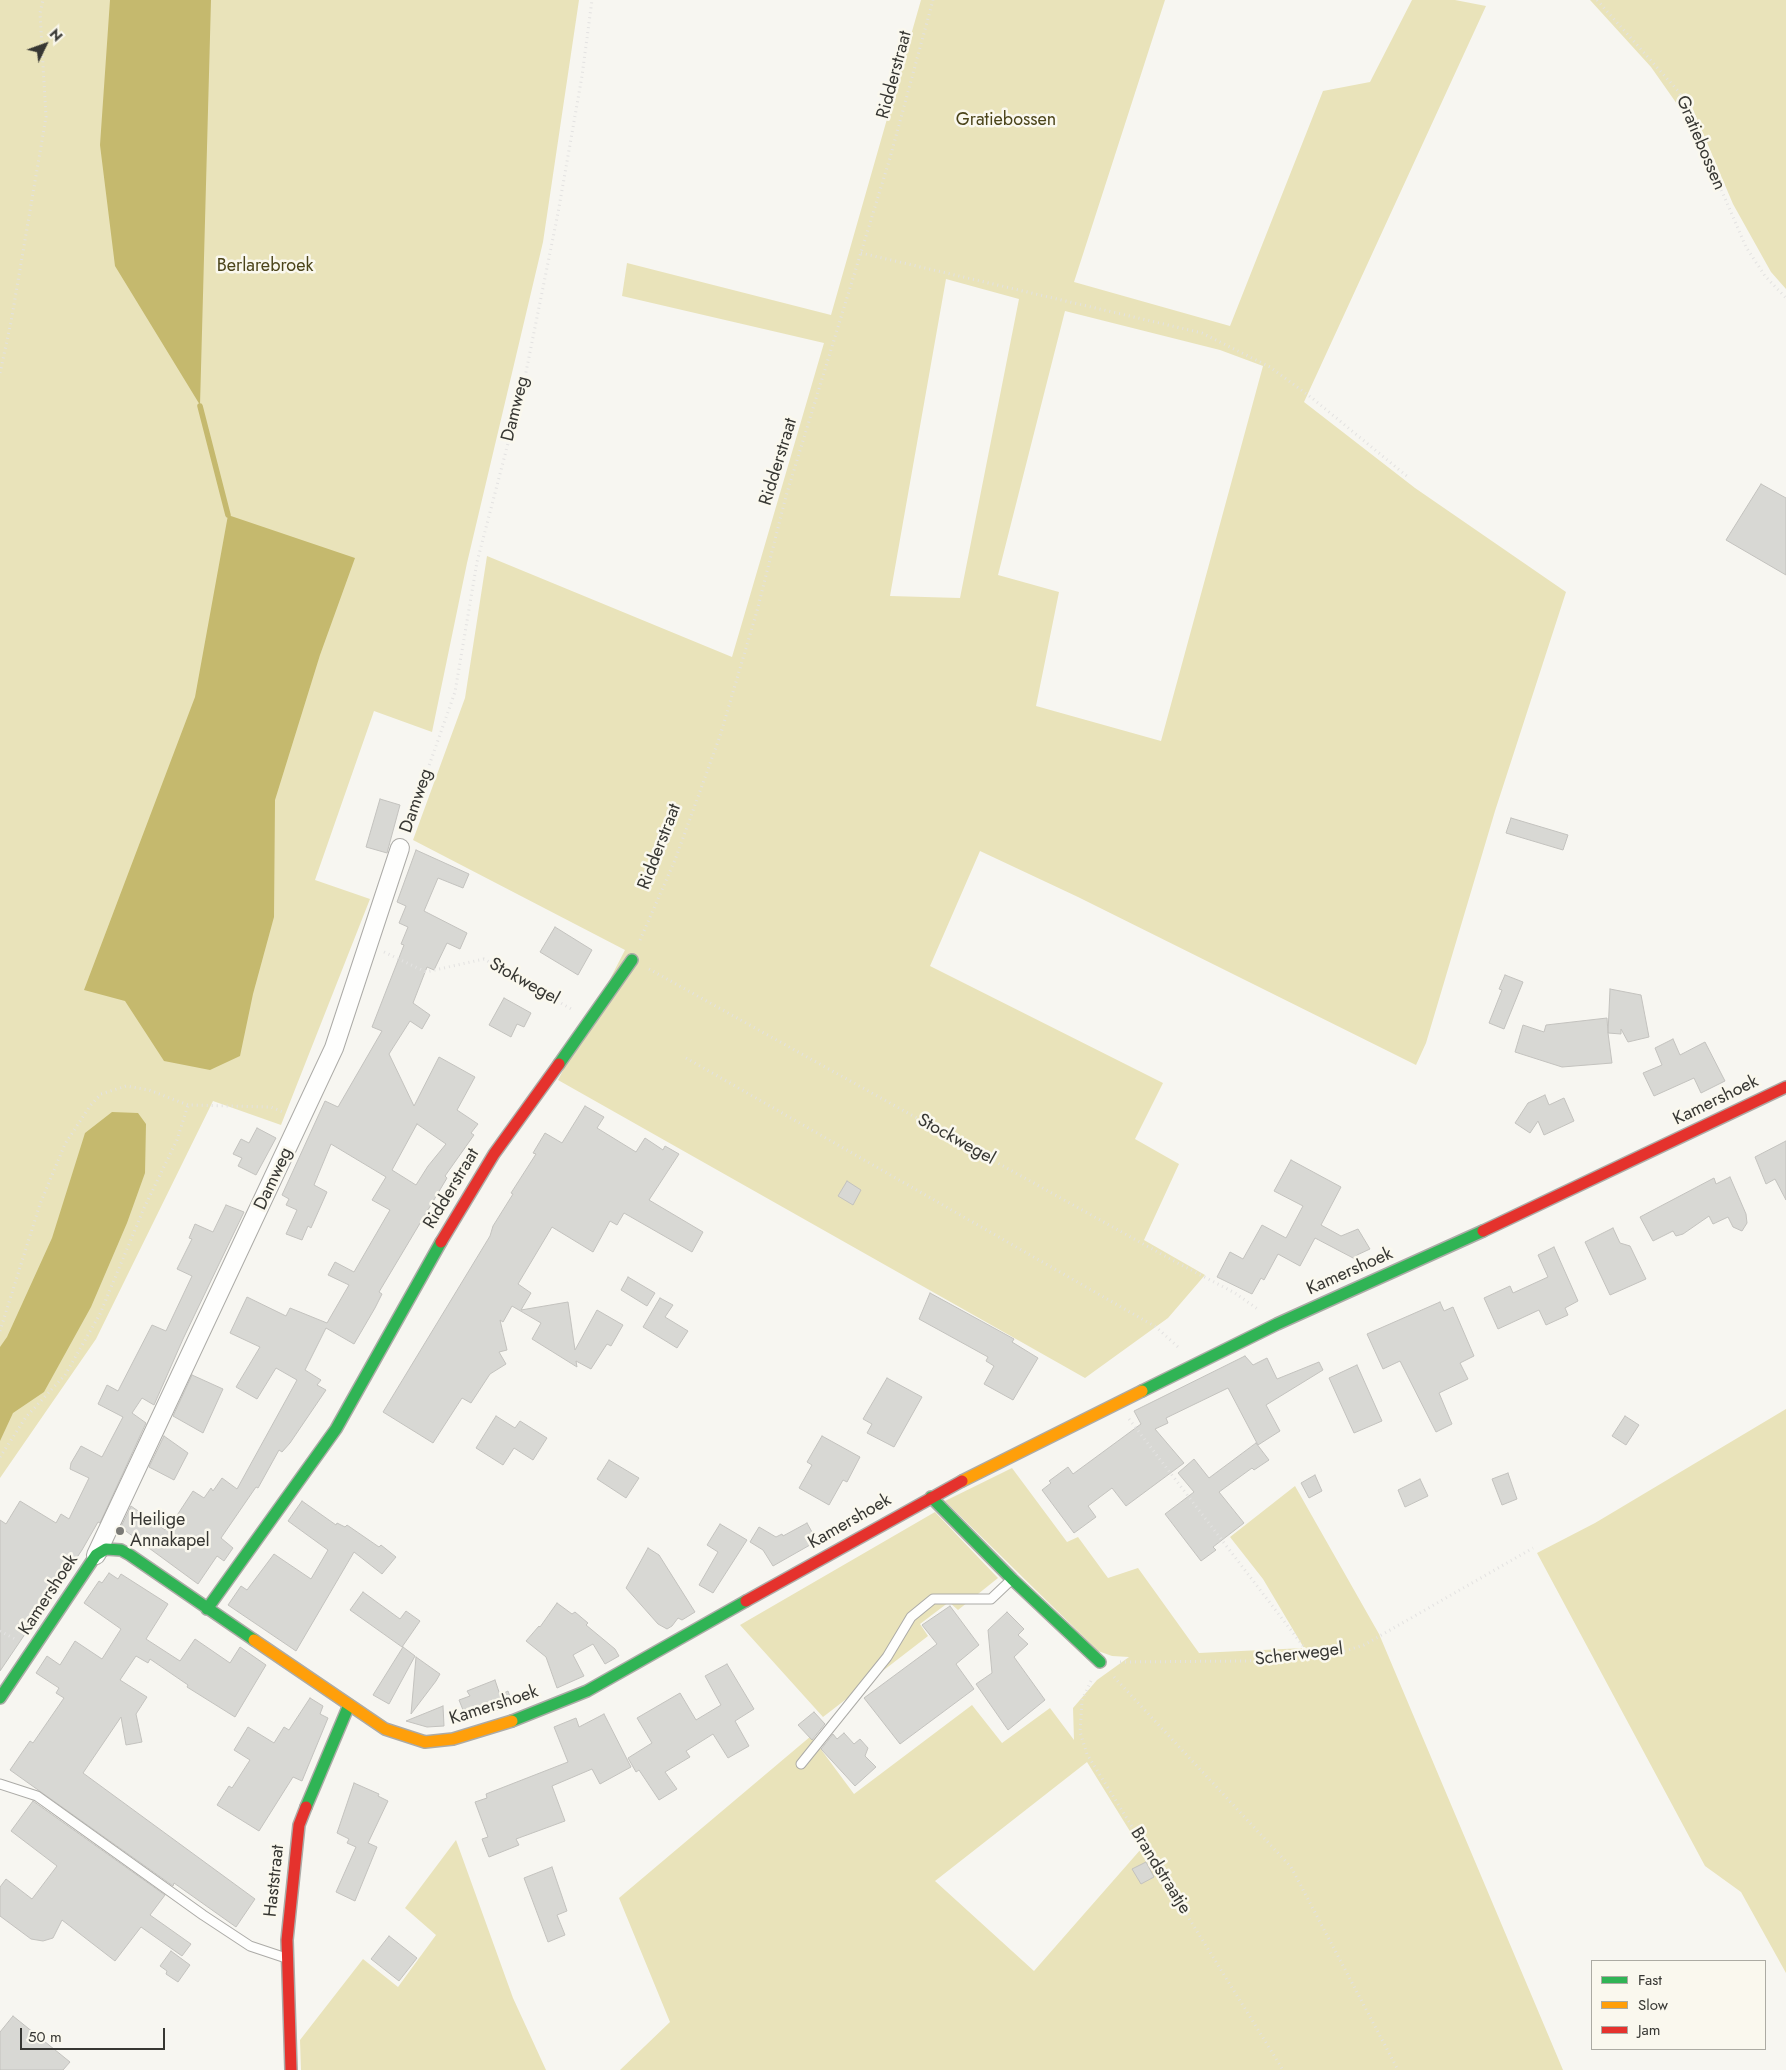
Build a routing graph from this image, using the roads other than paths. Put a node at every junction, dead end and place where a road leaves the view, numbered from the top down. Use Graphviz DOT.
graph roads {
  1 [pos="400,848"];
  2 [pos="632,960"];
  3 [pos="1786,1087"];
  4 [pos="931,1496"];
  5 [pos="96,1555"];
  6 [pos="1012,1579"];
  7 [pos="207,1609"];
  8 [pos="1100,1662"];
  9 [pos="0,1698"];
  10 [pos="349,1706"];
  11 [pos="801,1764"];
  12 [pos="0,1784"];
  13 [pos="287,1959"];
  14 [pos="291,2070"];
  1 -- 5 [label="street, Damweg"];
  2 -- 7 [label="street, Ridderstraat"];
  3 -- 4 [label="street, Kamershoek"];
  4 -- 6 [label="street"];
  4 -- 10 [label="street, Kamershoek"];
  5 -- 7 [label="street, Kamershoek"];
  5 -- 9 [label="street, Kamershoek"];
  6 -- 8 [label="street"];
  6 -- 11 [label="lane"];
  7 -- 10 [label="street, Kamershoek"];
  10 -- 13 [label="street, Haststraat"];
  12 -- 13 [label="lane"];
  13 -- 14 [label="street, Haststraat"];
}
